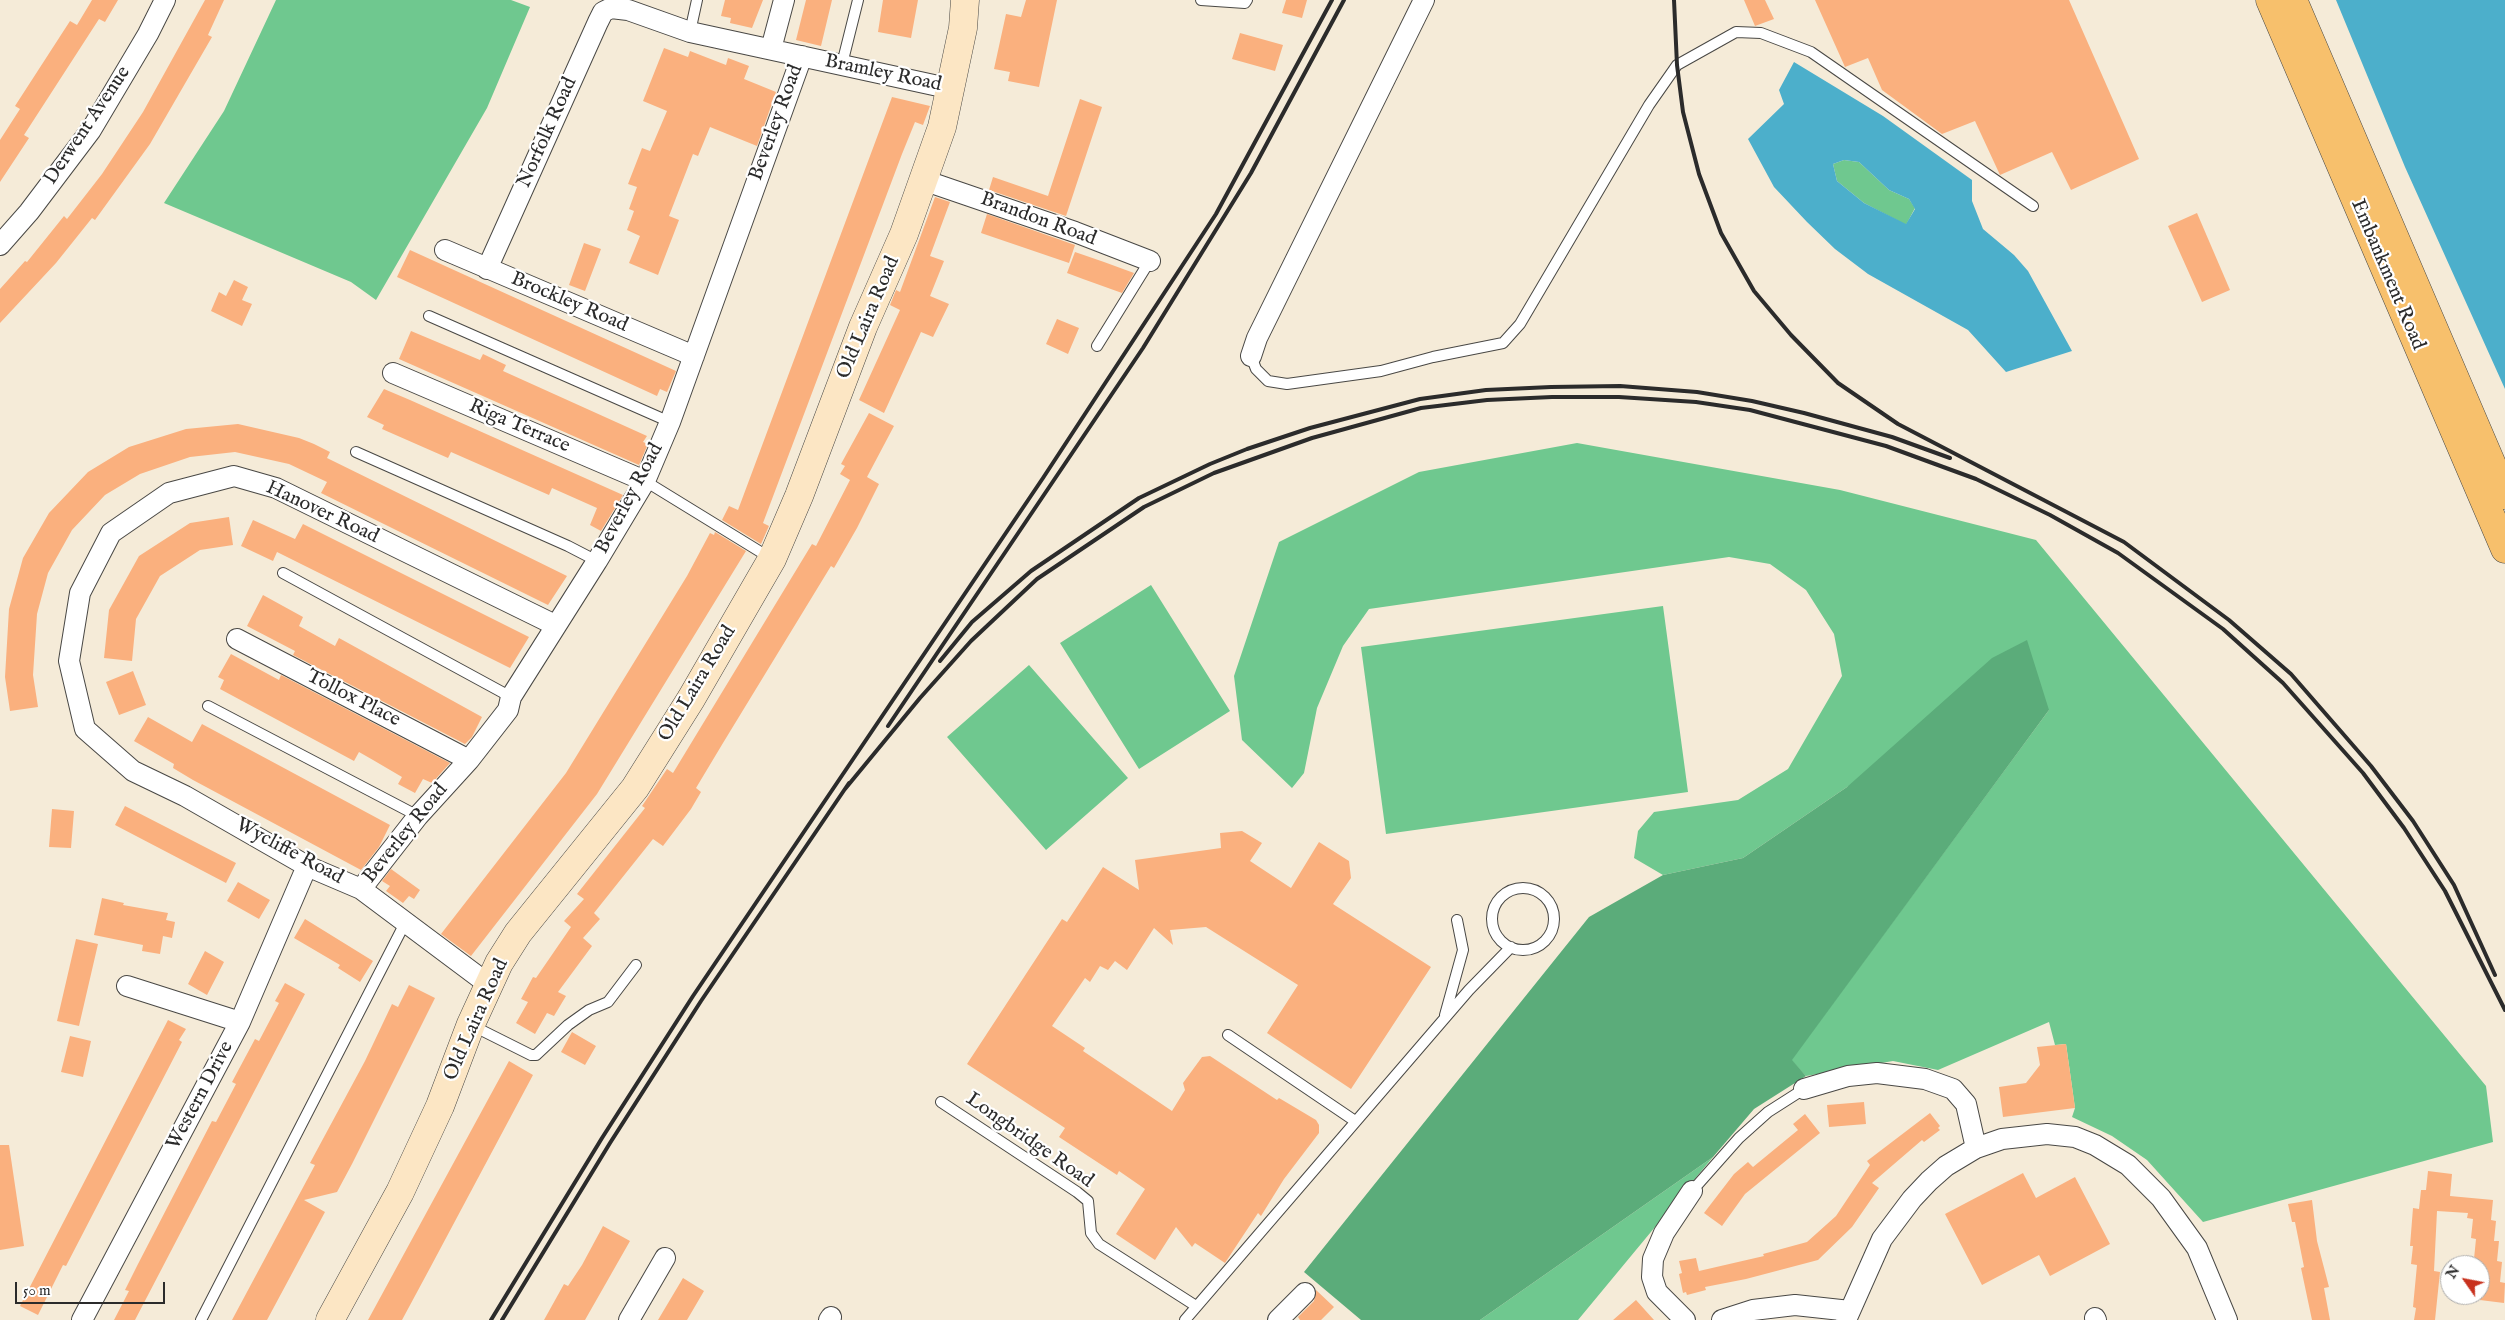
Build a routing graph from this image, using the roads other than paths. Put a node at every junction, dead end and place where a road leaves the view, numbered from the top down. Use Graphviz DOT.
graph roads {
  1 [pos="165,0"];
  2 [pos="697,0"];
  3 [pos="784,0"];
  4 [pos="858,0"];
  5 [pos="965,0"];
  6 [pos="1201,0"];
  7 [pos="1247,0"];
  8 [pos="1424,0"];
  9 [pos="2270,0"];
  10 [pos="2293,0"];
  11 [pos="612,4"];
  12 [pos="690,32"];
  13 [pos="771,49"];
  14 [pos="802,56"];
  15 [pos="842,64"];
  16 [pos="952,89"];
  17 [pos="923,180"];
  18 [pos="2033,206"];
  19 [pos="0,245"];
  20 [pos="445,250"];
  21 [pos="1150,262"];
  22 [pos="487,269"];
  23 [pos="428,316"];
  24 [pos="1097,346"];
  25 [pos="694,356"];
  26 [pos="1251,356"];
  27 [pos="393,373"];
  28 [pos="670,422"];
  29 [pos="356,452"];
  30 [pos="645,481"];
  31 [pos="2505,495"];
  32 [pos="2505,549"];
  33 [pos="772,558"];
  34 [pos="598,561"];
  35 [pos="283,573"];
  36 [pos="556,625"];
  37 [pos="237,640"];
  38 [pos="511,697"];
  39 [pos="208,706"];
  40 [pos="84,729"];
  41 [pos="469,760"];
  42 [pos="418,816"];
  43 [pos="307,866"];
  44 [pos="361,889"];
  45 [pos="1457,920"];
  46 [pos="405,924"];
  47 [pos="1511,947"];
  48 [pos="636,965"];
  49 [pos="488,984"];
  50 [pos="127,986"];
  51 [pos="1444,1018"];
  52 [pos="240,1022"];
  53 [pos="471,1024"];
  54 [pos="1228,1035"];
  55 [pos="1804,1089"];
  56 [pos="941,1102"];
  57 [pos="1355,1121"];
  58 [pos="1976,1148"];
  59 [pos="1692,1191"];
  60 [pos="665,1258"];
  61 [pos="1306,1293"];
  62 [pos="1196,1306"];
  63 [pos="1848,1315"];
  64 [pos="82,1320"];
  65 [pos="201,1320"];
  66 [pos="330,1320"];
  67 [pos="629,1320"];
  68 [pos="1185,1320"];
  69 [pos="1278,1320"];
  70 [pos="1685,1320"];
  71 [pos="1722,1320"];
  72 [pos="2228,1320"];
  1 -- 19 [label="street, Derwent Avenue"];
  2 -- 12 [label="lane"];
  3 -- 13 [label="street"];
  4 -- 15 [label="lane"];
  5 -- 16 [label="main road, Old Laira Road"];
  6 -- 7 [label="lane"];
  8 -- 26 [label="street"];
  9 -- 32 [label="main road, Embankment Road"];
  10 -- 31 [label="main road, Embankment Road"];
  11 -- 12 [label="street, Bramley Road"];
  11 -- 22 [label="street, Norfolk Road"];
  12 -- 13 [label="street, Bramley Road"];
  13 -- 14 [label="street, Bramley Road"];
  14 -- 15 [label="street, Bramley Road"];
  14 -- 25 [label="street, Beverley Road"];
  15 -- 16 [label="street, Bramley Road"];
  16 -- 17 [label="main road, Old Laira Road"];
  17 -- 21 [label="street, Brandon Road"];
  17 -- 33 [label="main road, Old Laira Road"];
  18 -- 26 [label="lane"];
  20 -- 22 [label="street, Brockley Road"];
  21 -- 24 [label="lane"];
  22 -- 25 [label="street, Brockley Road"];
  23 -- 28 [label="lane"];
  25 -- 28 [label="street, Beverley Road"];
  27 -- 30 [label="street, Riga Terrace"];
  28 -- 30 [label="street, Beverley Road"];
  29 -- 34 [label="lane"];
  30 -- 33 [label="lane"];
  30 -- 34 [label="street, Beverley Road"];
  33 -- 49 [label="main road, Old Laira Road"];
  34 -- 36 [label="street, Beverley Road"];
  35 -- 38 [label="lane"];
  36 -- 38 [label="street, Beverley Road"];
  36 -- 40 [label="street, Hanover Road"];
  37 -- 41 [label="street, Tollox Place"];
  38 -- 41 [label="street, Beverley Road"];
  39 -- 42 [label="lane"];
  40 -- 43 [label="street, Wycliffe Road"];
  41 -- 42 [label="street, Beverley Road"];
  42 -- 44 [label="street, Beverley Road"];
  43 -- 44 [label="street, Wycliffe Road"];
  43 -- 52 [label="street, Western Drive"];
  44 -- 46 [label="street, Wycliffe Road"];
  45 -- 51 [label="lane"];
  46 -- 49 [label="street, Wycliffe Road"];
  46 -- 65 [label="lane"];
  47 -- 47 [label="lane"];
  47 -- 51 [label="lane"];
  48 -- 53 [label="lane"];
  49 -- 53 [label="main road, Old Laira Road"];
  50 -- 52 [label="street"];
  51 -- 57 [label="lane"];
  52 -- 64 [label="street, Western Drive"];
  53 -- 66 [label="main road, Old Laira Road"];
  54 -- 57 [label="lane"];
  55 -- 58 [label="street"];
  55 -- 59 [label="lane"];
  56 -- 62 [label="lane, Longbridge Road"];
  57 -- 62 [label="lane"];
  58 -- 63 [label="street"];
  58 -- 72 [label="street"];
  59 -- 70 [label="street"];
  60 -- 67 [label="street"];
  61 -- 69 [label="street"];
  62 -- 68 [label="lane"];
  63 -- 71 [label="street"];
}
